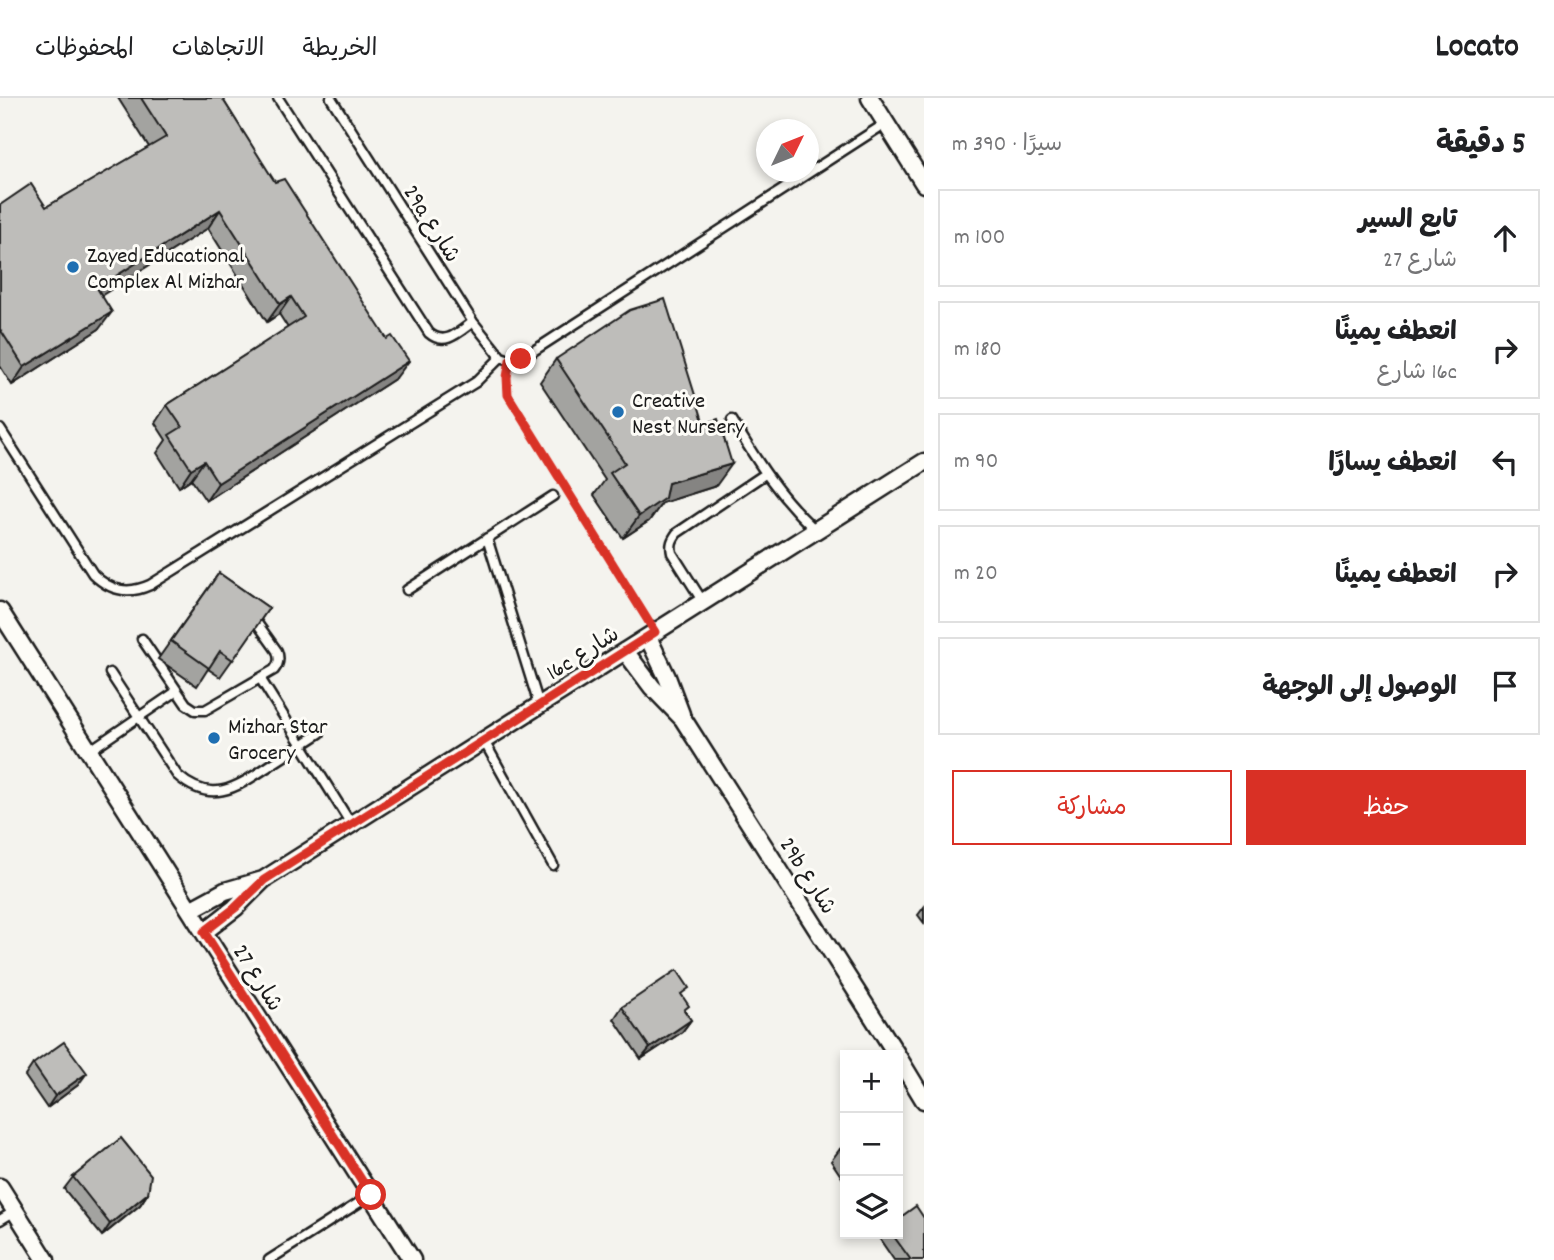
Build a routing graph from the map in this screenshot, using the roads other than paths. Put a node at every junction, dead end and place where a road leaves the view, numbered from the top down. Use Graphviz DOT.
graph roads {
  1 [pos="278,98"];
  2 [pos="331,98"];
  3 [pos="870,98"];
  4 [pos="886,123"];
  5 [pos="924,184"];
  6 [pos="474,322"];
  7 [pos="506,359"];
  8 [pos="732,420"];
  9 [pos="0,429"];
  10 [pos="924,462"];
  11 [pos="765,474"];
  12 [pos="552,496"];
  13 [pos="815,530"];
  14 [pos="487,538"];
  15 [pos="407,590"];
  16 [pos="703,602"];
  17 [pos="0,611"];
  18 [pos="249,611"];
  19 [pos="651,635"];
  20 [pos="142,639"];
  21 [pos="625,651"];
  22 [pos="110,673"];
  23 [pos="260,678"];
  24 [pos="177,691"];
  25 [pos="539,705"];
  26 [pos="138,717"];
  27 [pos="682,719"];
  28 [pos="320,733"];
  29 [pos="484,740"];
  30 [pos="301,745"];
  31 [pos="89,751"];
  32 [pos="351,824"];
  33 [pos="553,865"];
  34 [pos="264,880"];
  35 [pos="190,910"];
  36 [pos="204,932"];
  37 [pos="893,1050"];
  38 [pos="903,1062"];
  39 [pos="918,1077"];
  40 [pos="924,1100"];
  41 [pos="0,1187"];
  42 [pos="371,1195"];
  43 [pos="15,1211"];
  44 [pos="0,1220"];
  45 [pos="47,1260"];
  46 [pos="269,1260"];
  47 [pos="412,1260"];
  1 -- 6 [label="lane"];
  2 -- 6 [label="lane, 29a شارع"];
  3 -- 4 [label="street"];
  4 -- 5 [label="street"];
  4 -- 7 [label="lane"];
  6 -- 7 [label="lane, 29a شارع"];
  7 -- 9 [label="lane"];
  8 -- 11 [label="lane"];
  10 -- 13 [label="street, 16c شارع"];
  11 -- 13 [label="lane"];
  11 -- 16 [label="lane"];
  12 -- 14 [label="lane"];
  13 -- 16 [label="street, 16c شارع"];
  14 -- 15 [label="lane"];
  14 -- 25 [label="lane"];
  16 -- 19 [label="street, 16c شارع"];
  17 -- 31 [label="street, شارع 27"];
  18 -- 23 [label="lane"];
  19 -- 21 [label="street, 16c شارع"];
  19 -- 27 [label="street, 29b شارع"];
  20 -- 24 [label="lane"];
  21 -- 25 [label="street, 16c شارع"];
  21 -- 27 [label="street, 29b شارع"];
  22 -- 26 [label="lane"];
  23 -- 24 [label="lane"];
  23 -- 30 [label="lane"];
  24 -- 26 [label="lane"];
  25 -- 29 [label="street, 16c شارع"];
  26 -- 30 [label="lane"];
  26 -- 31 [label="lane"];
  27 -- 37 [label="street, 29b شارع"];
  28 -- 30 [label="lane"];
  29 -- 32 [label="street, 16c شارع"];
  29 -- 33 [label="lane"];
  30 -- 32 [label="lane"];
  31 -- 35 [label="street, شارع 27"];
  32 -- 34 [label="street, 16c شارع"];
  34 -- 35 [label="street, 16c شارع"];
  34 -- 36 [label="street, 16c شارع"];
  35 -- 36 [label="street, شارع 27"];
  36 -- 42 [label="street, شارع 27"];
  38 -- 39 [label="street, 29b شارع"];
  39 -- 40 [label="street, 29b شارع"];
  41 -- 43 [label="street"];
  42 -- 46 [label="lane"];
  42 -- 47 [label="street, شارع 27"];
  43 -- 44 [label="lane"];
  43 -- 45 [label="street"];
}
